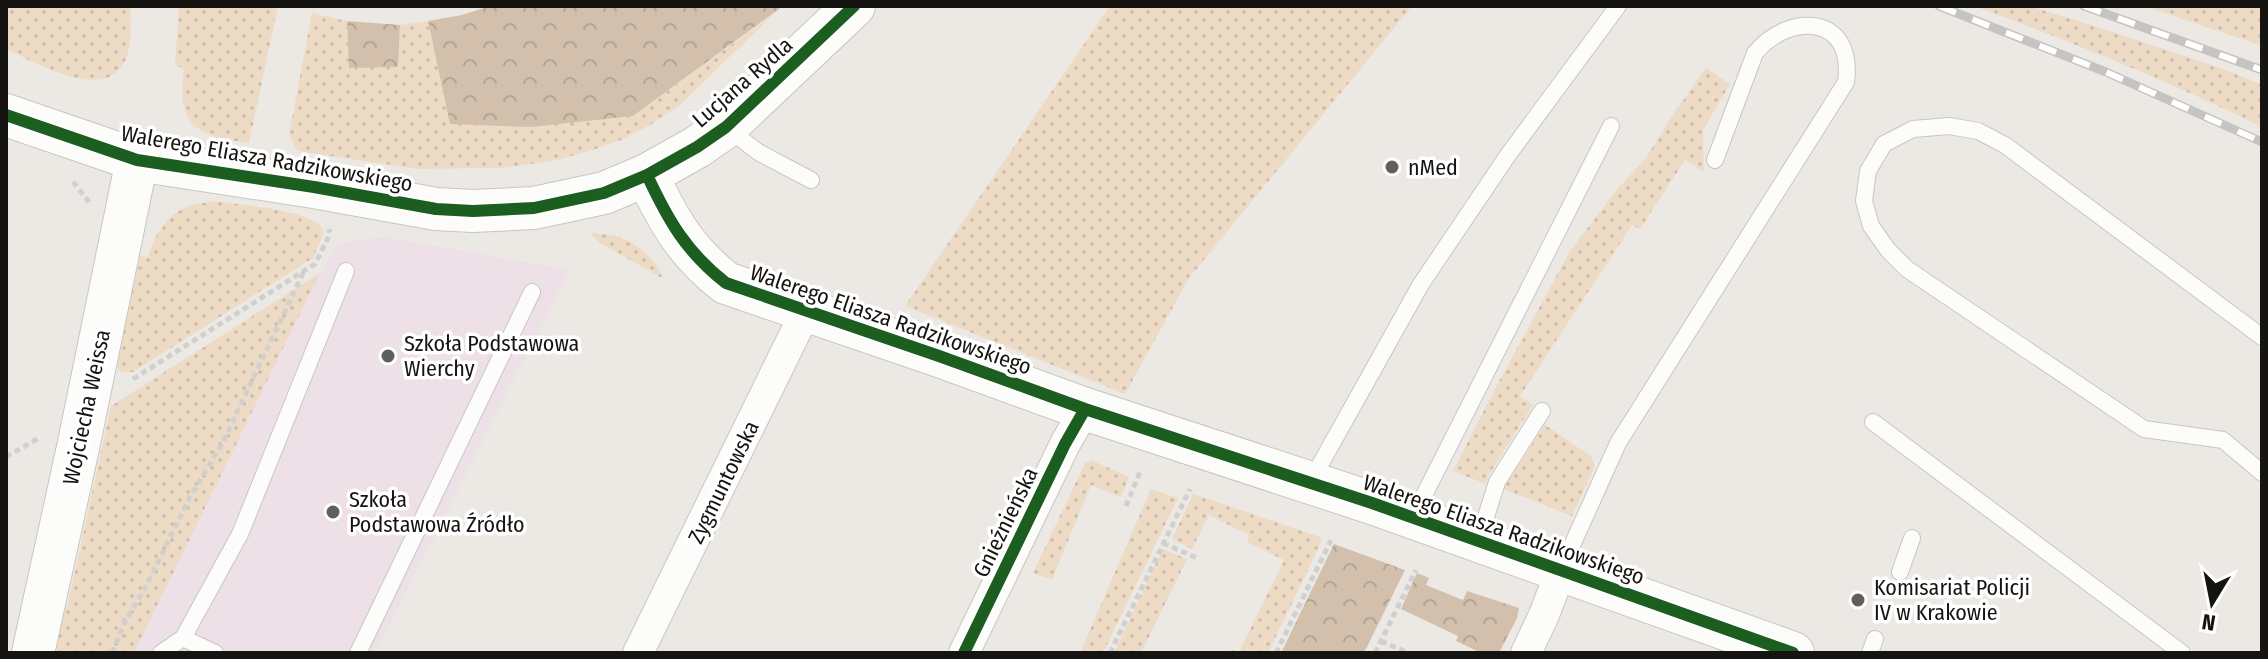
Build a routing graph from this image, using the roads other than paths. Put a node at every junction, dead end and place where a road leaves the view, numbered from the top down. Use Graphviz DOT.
graph roads {
  1 [pos="854,6"];
  2 [pos="1618,6"];
  3 [pos="6,115"];
  4 [pos="1611,126"];
  5 [pos="726,127"];
  6 [pos="137,160"];
  7 [pos="1715,160"];
  8 [pos="647,175"];
  9 [pos="811,180"];
  10 [pos="346,271"];
  11 [pos="532,292"];
  12 [pos="806,311"];
  13 [pos="2262,337"];
  14 [pos="1085,409"];
  15 [pos="1542,411"];
  16 [pos="1873,422"];
  17 [pos="2262,473"];
  18 [pos="1311,482"];
  19 [pos="1413,517"];
  20 [pos="1912,538"];
  21 [pos="1478,541"];
  22 [pos="1561,570"];
  23 [pos="1900,572"];
  24 [pos="183,638"];
  25 [pos="33,653"];
  26 [pos="161,653"];
  27 [pos="215,653"];
  28 [pos="358,653"];
  29 [pos="638,653"];
  30 [pos="964,653"];
  31 [pos="1526,653"];
  32 [pos="1793,653"];
  33 [pos="2182,653"];
  1 -- 5 [label="street, Lucjana Rydla"];
  2 -- 18 [label="lane"];
  3 -- 6 [label="street, Walerego Eliasza Radzikowskiego"];
  4 -- 19 [label="lane"];
  5 -- 8 [label="street, Lucjana Rydla"];
  5 -- 9 [label="lane"];
  6 -- 8 [label="street, Walerego Eliasza Radzikowskiego"];
  6 -- 25 [label="street, Wojciecha Weissa"];
  7 -- 22 [label="lane"];
  8 -- 12 [label="street, Walerego Eliasza Radzikowskiego"];
  10 -- 24 [label="lane"];
  11 -- 28 [label="lane"];
  12 -- 14 [label="street, Walerego Eliasza Radzikowskiego"];
  12 -- 29 [label="street, Zygmuntowska"];
  13 -- 17 [label="lane"];
  14 -- 18 [label="street, Walerego Eliasza Radzikowskiego"];
  14 -- 30 [label="street, Gnieźnieńska"];
  15 -- 21 [label="lane"];
  16 -- 33 [label="lane"];
  18 -- 19 [label="street, Walerego Eliasza Radzikowskiego"];
  19 -- 21 [label="street, Walerego Eliasza Radzikowskiego"];
  20 -- 23 [label="lane"];
  21 -- 22 [label="street, Walerego Eliasza Radzikowskiego"];
  22 -- 31 [label="street"];
  22 -- 32 [label="street, Walerego Eliasza Radzikowskiego"];
  24 -- 26 [label="lane"];
  24 -- 27 [label="lane"];
}
